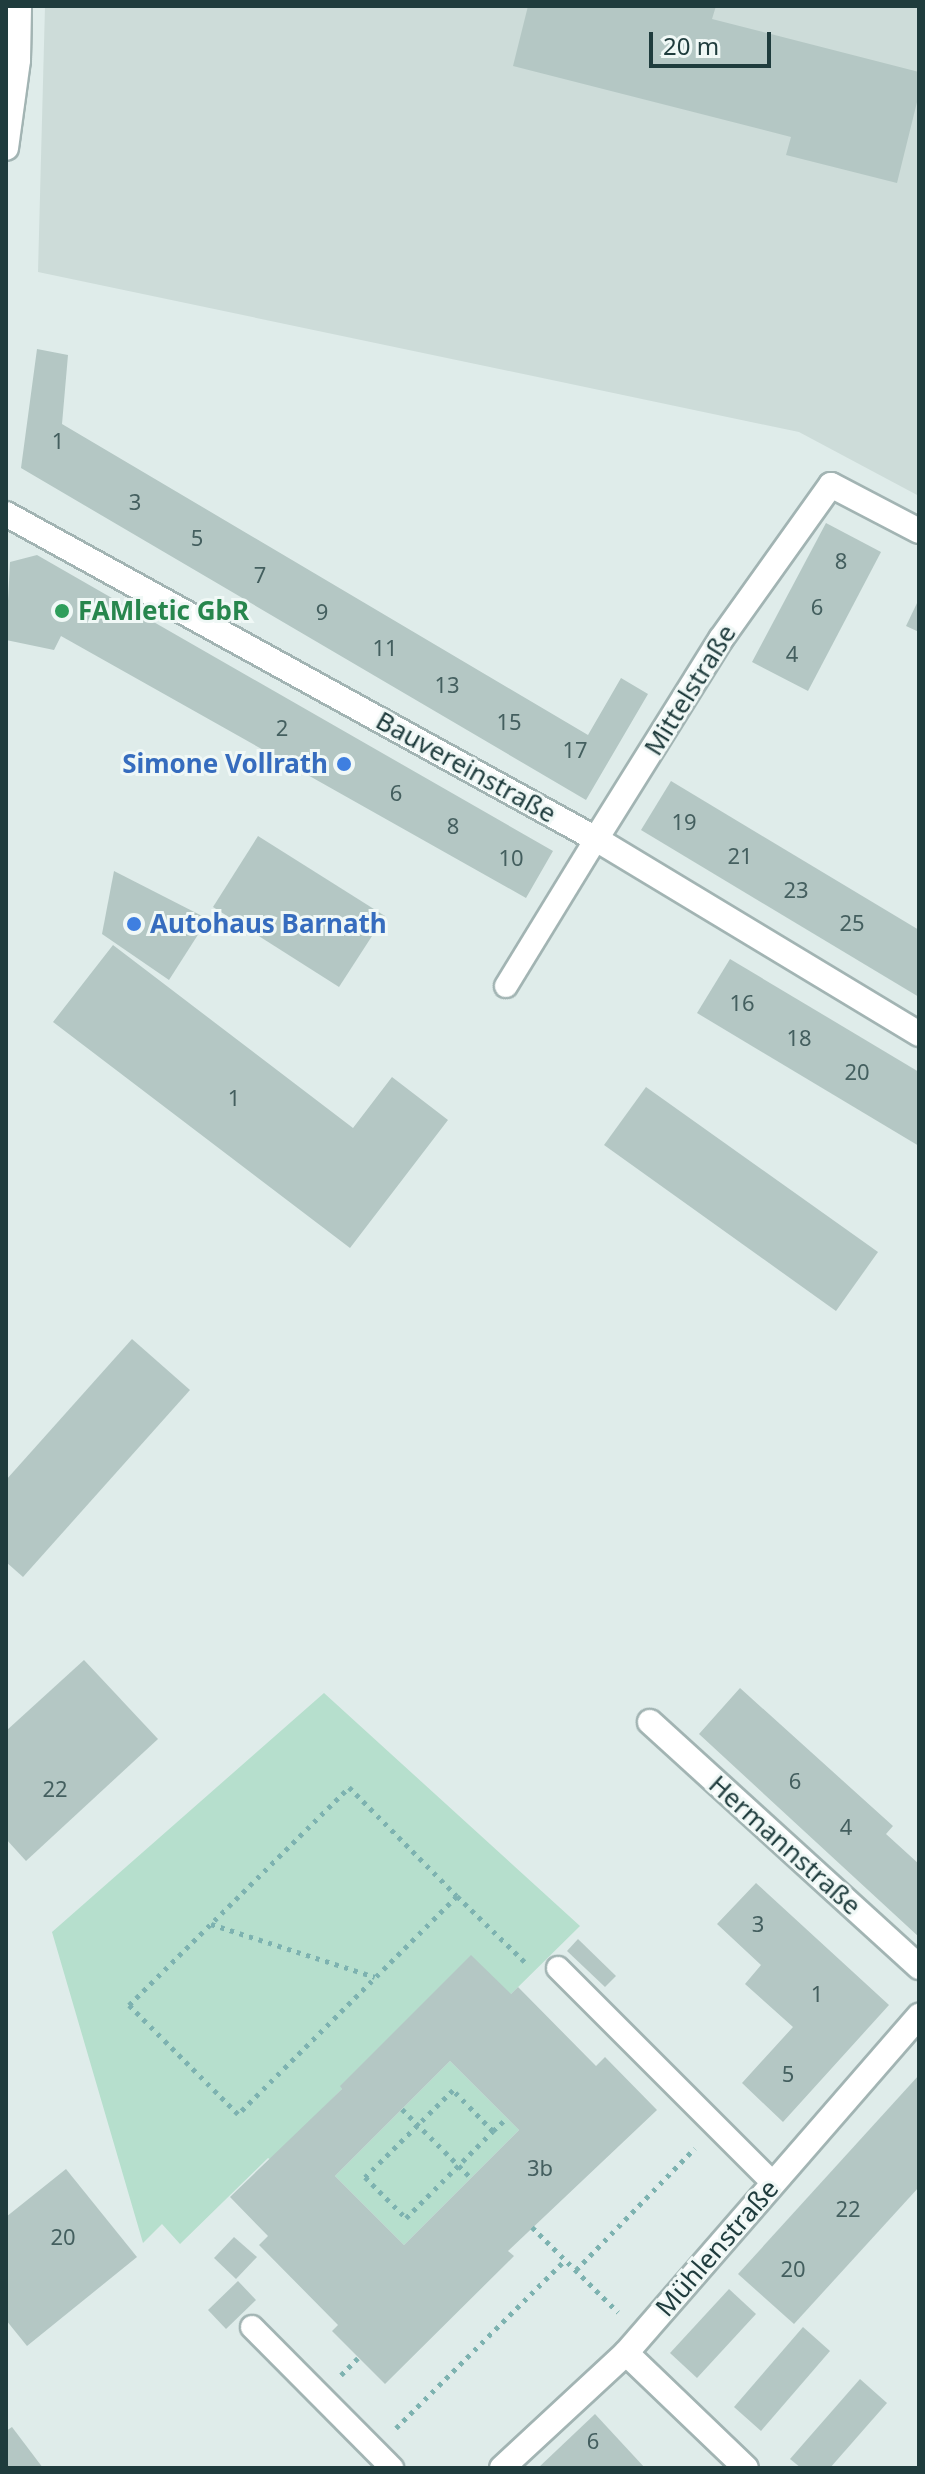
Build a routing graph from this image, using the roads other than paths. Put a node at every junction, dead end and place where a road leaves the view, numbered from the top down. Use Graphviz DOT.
graph roads {
  1 [pos="19,6"];
  2 [pos="6,148"];
  3 [pos="6,514"];
  4 [pos="919,531"];
  5 [pos="596,839"];
  6 [pos="506,986"];
  7 [pos="919,1034"];
  8 [pos="650,1722"];
  9 [pos="919,1967"];
  10 [pos="558,1968"];
  11 [pos="919,2016"];
  12 [pos="773,2183"];
  13 [pos="252,2327"];
  14 [pos="633,2344"];
  15 [pos="392,2468"];
  16 [pos="502,2468"];
  17 [pos="746,2468"];
  1 -- 2 [label="street"];
  3 -- 5 [label="street, Bauvereinstraße"];
  4 -- 5 [label="street, Mittelstraße"];
  5 -- 6 [label="lane, Mittelstraße"];
  5 -- 7 [label="street, Bauvereinstraße"];
  8 -- 9 [label="street, Hermannstraße"];
  10 -- 12 [label="lane"];
  11 -- 12 [label="street, Mühlenstraße"];
  12 -- 14 [label="street, Mühlenstraße"];
  13 -- 15 [label="lane"];
  14 -- 16 [label="street, Mühlenstraße"];
  14 -- 17 [label="street"];
}
